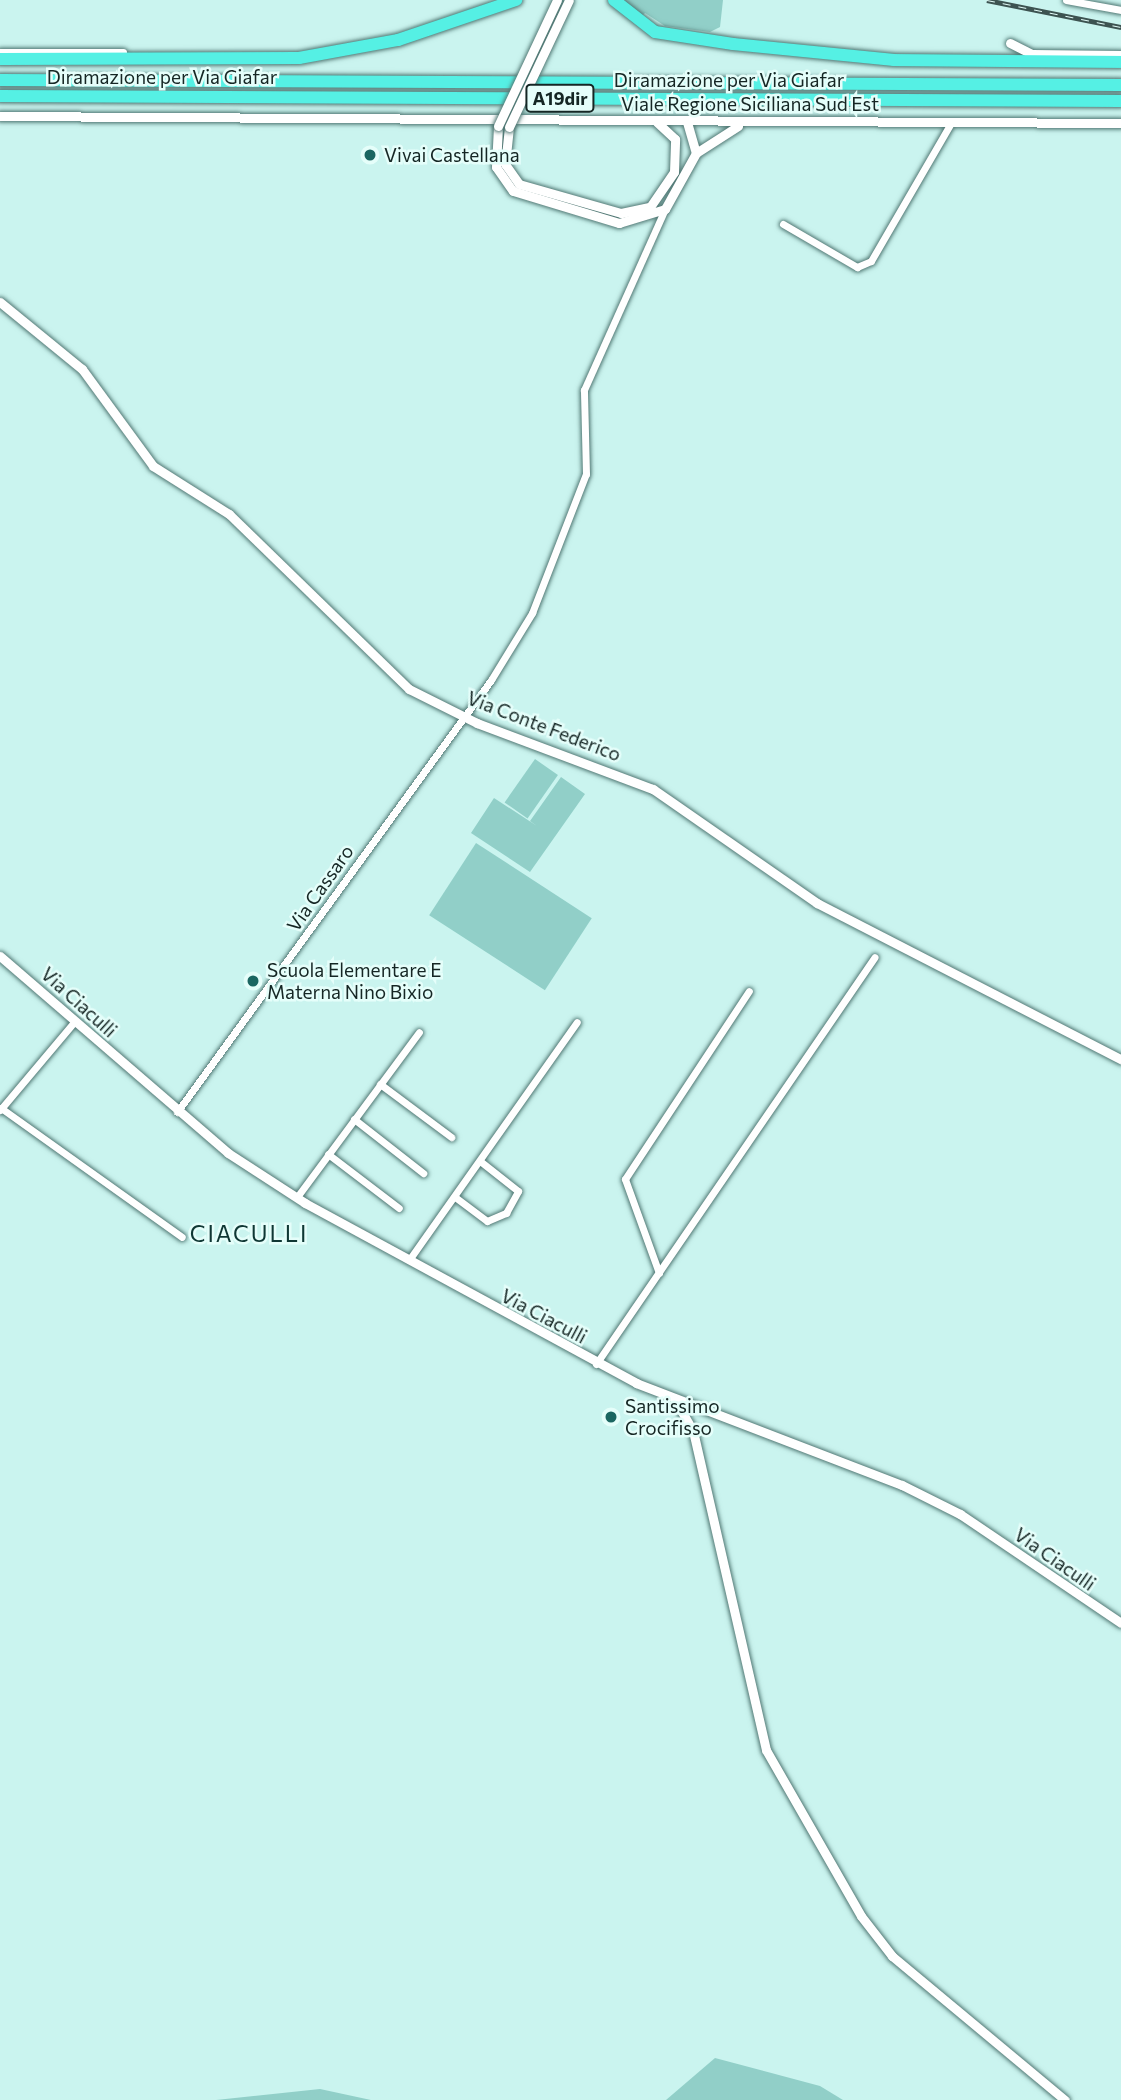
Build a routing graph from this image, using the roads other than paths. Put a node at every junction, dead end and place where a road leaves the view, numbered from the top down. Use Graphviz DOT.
graph roads {
  1 [pos="516,0"];
  2 [pos="557,0"];
  3 [pos="569,0"];
  4 [pos="614,0"];
  5 [pos="1066,0"];
  6 [pos="1121,10"];
  7 [pos="1010,43"];
  8 [pos="0,52"];
  9 [pos="324,55"];
  10 [pos="1121,55"];
  11 [pos="0,60"];
  12 [pos="1121,62"];
  13 [pos="0,80"];
  14 [pos="1121,85"];
  15 [pos="0,96"];
  16 [pos="1121,101"];
  17 [pos="0,116"];
  18 [pos="655,121"];
  19 [pos="687,122"];
  20 [pos="753,122"];
  21 [pos="951,123"];
  22 [pos="1121,123"];
  23 [pos="696,153"];
  24 [pos="665,209"];
  25 [pos="783,224"];
  26 [pos="0,302"];
  27 [pos="464,716"];
  28 [pos="0,956"];
  29 [pos="875,957"];
  30 [pos="749,991"];
  31 [pos="75,1021"];
  32 [pos="577,1022"];
  33 [pos="419,1032"];
  34 [pos="1121,1059"];
  35 [pos="380,1084"];
  36 [pos="1,1109"];
  37 [pos="177,1112"];
  38 [pos="354,1119"];
  39 [pos="451,1137"];
  40 [pos="328,1154"];
  41 [pos="480,1161"];
  42 [pos="422,1173"];
  43 [pos="296,1197"];
  44 [pos="455,1197"];
  45 [pos="399,1208"];
  46 [pos="182,1237"];
  47 [pos="409,1260"];
  48 [pos="659,1272"];
  49 [pos="597,1364"];
  50 [pos="673,1396"];
  51 [pos="1121,1623"];
  52 [pos="1065,2100"];
  1 -- 9 [label="highway"];
  2 -- 24 [label="street, bridge"];
  3 -- 18 [label="street, bridge"];
  4 -- 12 [label="highway"];
  5 -- 6 [label="street"];
  7 -- 10 [label="street"];
  8 -- 9 [label="street"];
  9 -- 11 [label="highway"];
  13 -- 14 [label="highway, Diramazione per Via Giafar / A19dir"];
  15 -- 16 [label="highway, Diramazione per Via Giafar / A19dir"];
  17 -- 18 [label="street, Viale Regione Siciliana Sud Est"];
  18 -- 19 [label="street, Viale Regione Siciliana Sud Est"];
  19 -- 20 [label="street, Viale Regione Siciliana Sud Est"];
  19 -- 23 [label="street"];
  20 -- 21 [label="street, Viale Regione Siciliana Sud Est"];
  20 -- 23 [label="street"];
  21 -- 22 [label="street, Viale Regione Siciliana Sud Est"];
  21 -- 25 [label="street"];
  23 -- 24 [label="street"];
  24 -- 27 [label="street, Via Cassaro"];
  26 -- 27 [label="street, Via Conte Federico"];
  27 -- 34 [label="street, Via Conte Federico"];
  27 -- 37 [label="street, Via Cassaro"];
  28 -- 31 [label="street, Via Ciaculli"];
  29 -- 48 [label="street"];
  30 -- 48 [label="street"];
  31 -- 36 [label="street"];
  31 -- 37 [label="street, Via Ciaculli"];
  32 -- 41 [label="street"];
  33 -- 35 [label="street"];
  35 -- 38 [label="street"];
  35 -- 39 [label="street"];
  36 -- 46 [label="street"];
  37 -- 43 [label="street, Via Ciaculli"];
  38 -- 40 [label="street"];
  38 -- 42 [label="street"];
  40 -- 43 [label="street"];
  40 -- 45 [label="street"];
  41 -- 44 [label="street"];
  41 -- 44 [label="street"];
  43 -- 47 [label="street, Via Ciaculli"];
  44 -- 47 [label="street"];
  47 -- 49 [label="street, Via Ciaculli"];
  48 -- 49 [label="street"];
  49 -- 50 [label="street, Via Ciaculli"];
  50 -- 51 [label="street, Via Ciaculli"];
  50 -- 52 [label="street"];
}
